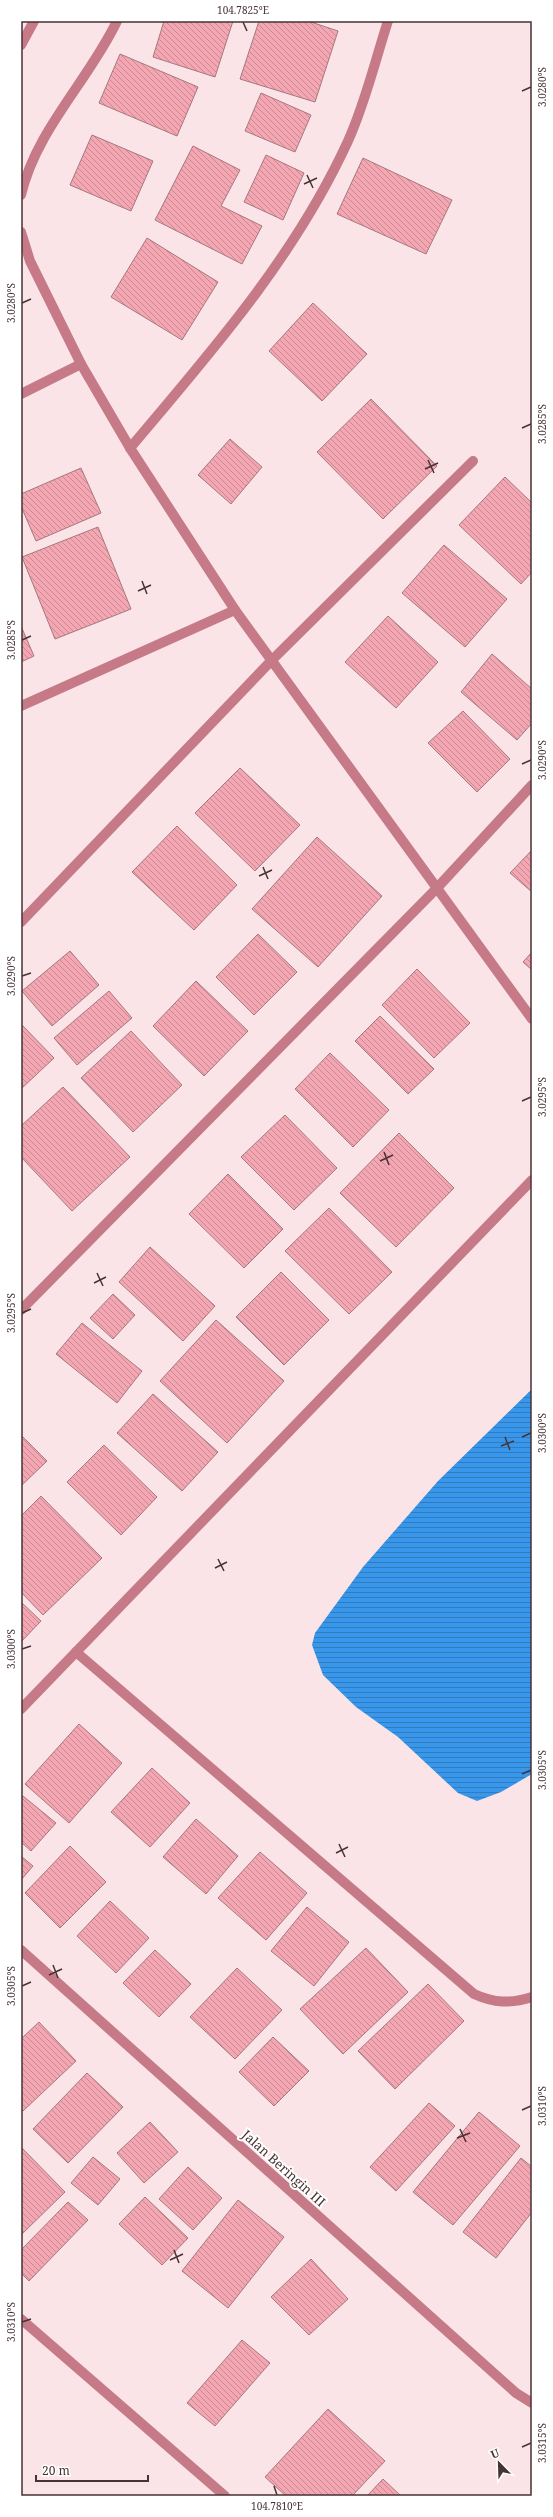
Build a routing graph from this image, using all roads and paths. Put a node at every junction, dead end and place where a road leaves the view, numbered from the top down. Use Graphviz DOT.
graph roads {
  1 [pos="34,21"];
  2 [pos="117,21"];
  3 [pos="388,21"];
  4 [pos="21,45"];
  5 [pos="21,195"];
  6 [pos="21,232"];
  7 [pos="81,364"];
  8 [pos="21,394"];
  9 [pos="130,448"];
  10 [pos="473,461"];
  11 [pos="235,610"];
  12 [pos="271,661"];
  13 [pos="21,706"];
  14 [pos="532,785"];
  15 [pos="437,888"];
  16 [pos="21,922"];
  17 [pos="532,1019"];
  18 [pos="532,1180"];
  19 [pos="21,1310"];
  20 [pos="76,1652"];
  21 [pos="21,1709"];
  22 [pos="21,1950"];
  23 [pos="532,1997"];
  24 [pos="21,2319"];
  25 [pos="532,2403"];
  26 [pos="225,2496"];
  1 -- 4 [label="street"];
  2 -- 5 [label="street"];
  3 -- 9 [label="street"];
  6 -- 7 [label="street"];
  7 -- 8 [label="street"];
  7 -- 9 [label="street"];
  9 -- 11 [label="street"];
  10 -- 12 [label="street"];
  11 -- 12 [label="street"];
  11 -- 13 [label="street"];
  12 -- 15 [label="street"];
  12 -- 16 [label="street"];
  14 -- 15 [label="street"];
  15 -- 17 [label="street"];
  15 -- 19 [label="street"];
  18 -- 20 [label="street"];
  20 -- 21 [label="street"];
  20 -- 23 [label="street"];
  22 -- 25 [label="street, Jalan Beringin III"];
  24 -- 26 [label="street"];
}
